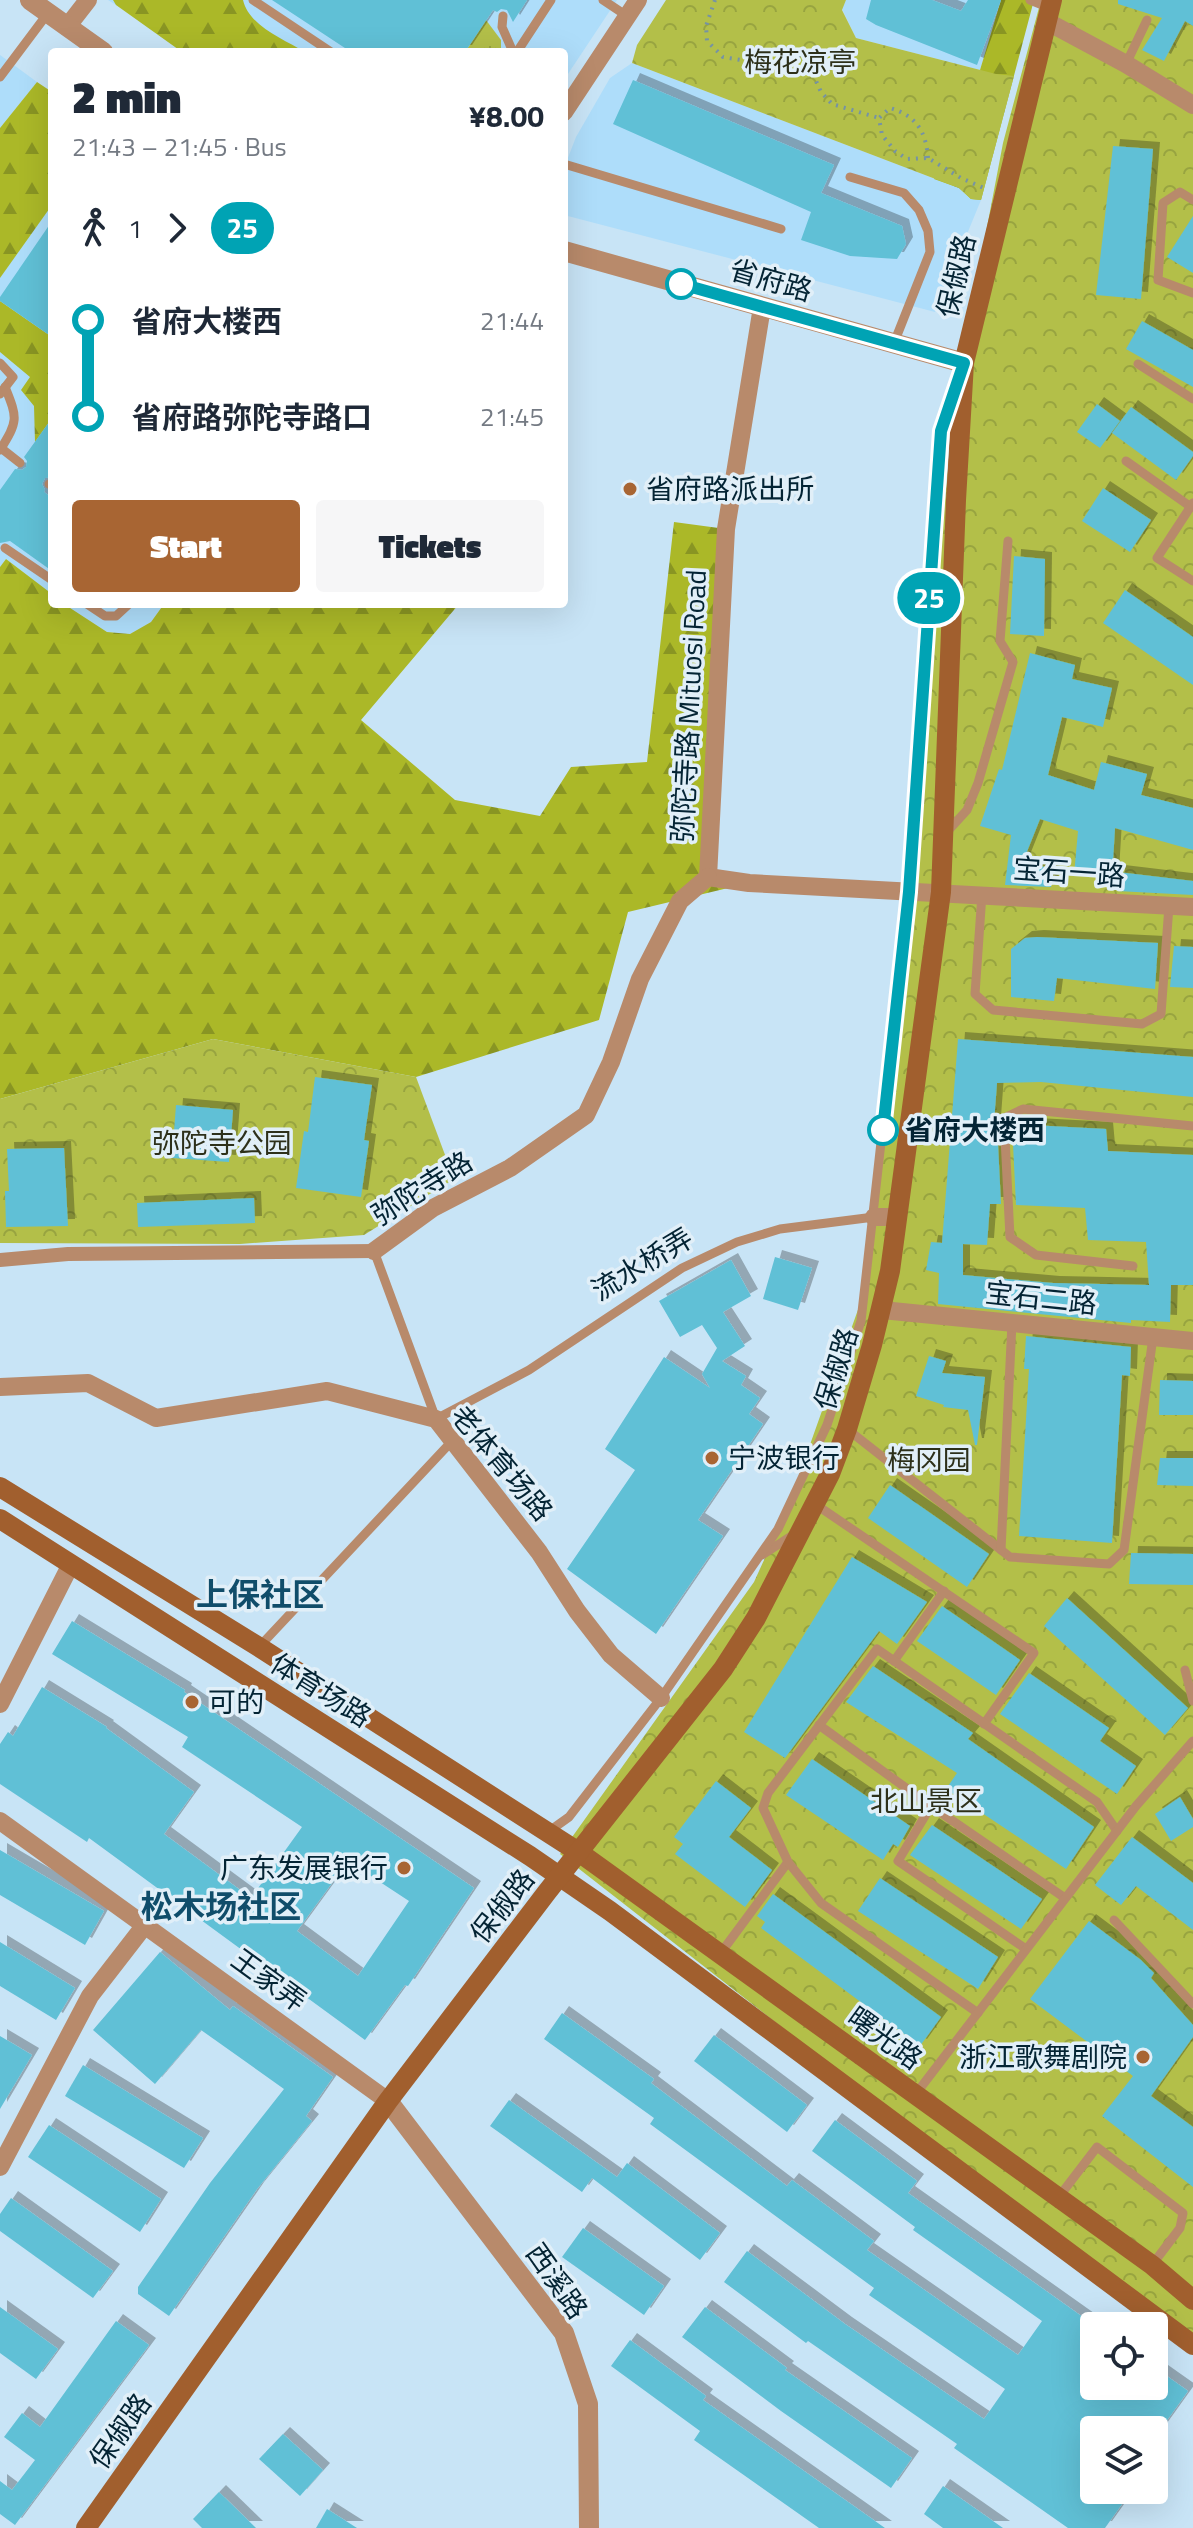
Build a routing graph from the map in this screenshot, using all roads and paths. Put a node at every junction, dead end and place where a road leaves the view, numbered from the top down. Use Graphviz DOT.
graph roads {
  1 [pos="30,0"];
  2 [pos="88,0"];
  3 [pos="253,0"];
  4 [pos="551,0"];
  5 [pos="603,0"];
  6 [pos="715,0"];
  7 [pos="1030,0"];
  8 [pos="633,8"];
  9 [pos="1049,10"];
  10 [pos="48,13"];
  11 [pos="503,16"];
  12 [pos="1147,20"];
  13 [pos="67,27"];
  14 [pos="97,48"];
  15 [pos="325,48"];
  16 [pos="515,48"];
  17 [pos="520,48"];
  18 [pos="1126,64"];
  19 [pos="0,77"];
  20 [pos="1193,105"];
  21 [pos="568,106"];
  22 [pos="879,118"];
  23 [pos="928,158"];
  24 [pos="568,165"];
  25 [pos="850,177"];
  26 [pos="1003,197"];
  27 [pos="1193,200"];
  28 [pos="781,229"];
  29 [pos="568,252"];
  30 [pos="1193,293"];
  31 [pos="762,307"];
  32 [pos="894,343"];
  33 [pos="0,363"];
  34 [pos="964,363"];
  35 [pos="1138,364"];
  36 [pos="3,391"];
  37 [pos="1193,399"];
  38 [pos="1,449"];
  39 [pos="1126,461"];
  40 [pos="20,463"];
  41 [pos="1192,505"];
  42 [pos="1008,541"];
  43 [pos="5,548"];
  44 [pos="48,577"];
  45 [pos="1193,581"];
  46 [pos="93,608"];
  47 [pos="125,608"];
  48 [pos="944,836"];
  49 [pos="708,877"];
  50 [pos="909,892"];
  51 [pos="941,892"];
  52 [pos="982,894"];
  53 [pos="1169,906"];
  54 [pos="1193,907"];
  55 [pos="1193,1126"];
  56 [pos="874,1217"];
  57 [pos="898,1217"];
  58 [pos="374,1251"];
  59 [pos="0,1260"];
  60 [pos="1133,1266"];
  61 [pos="882,1310"];
  62 [pos="1012,1323"];
  63 [pos="1153,1337"];
  64 [pos="1193,1341"];
  65 [pos="0,1387"];
  66 [pos="436,1419"];
  67 [pos="847,1429"];
  68 [pos="453,1440"];
  69 [pos="0,1487"];
  70 [pos="815,1504"];
  71 [pos="0,1519"];
  72 [pos="803,1528"];
  73 [pos="1001,1550"];
  74 [pos="756,1559"];
  75 [pos="71,1564"];
  76 [pos="944,1591"];
  77 [pos="259,1647"];
  78 [pos="894,1661"];
  79 [pos="1185,1670"];
  80 [pos="661,1698"];
  81 [pos="1193,1701"];
  82 [pos="0,1704"];
  83 [pos="984,1724"];
  84 [pos="819,1725"];
  85 [pos="1193,1741"];
  86 [pos="931,1806"];
  87 [pos="0,1821"];
  88 [pos="1117,1831"];
  89 [pos="547,1832"];
  90 [pos="580,1853"];
  91 [pos="788,1862"];
  92 [pos="560,1877"];
  93 [pos="1065,1898"];
  94 [pos="1114,1920"];
  95 [pos="145,1925"];
  96 [pos="1026,1949"];
  97 [pos="720,1954"];
  98 [pos="1193,2004"];
  99 [pos="978,2013"];
  100 [pos="915,2095"];
  101 [pos="388,2101"];
  102 [pos="0,2167"];
  103 [pos="1058,2198"];
  104 [pos="1152,2265"];
  105 [pos="1193,2300"];
  106 [pos="1193,2345"];
  107 [pos="86,2528"];
  108 [pos="589,2528"];
  1 -- 10 [label="street"];
  2 -- 13 [label="street"];
  3 -- 15 [label="lane"];
  4 -- 17 [label="lane"];
  5 -- 8 [label="lane"];
  6 -- 22 [label="path"];
  7 -- 9 [label="lane"];
  8 -- 21 [label="street"];
  9 -- 18 [label="street"];
  9 -- 26 [label="main road, 保俶路"];
  10 -- 13 [label="street"];
  10 -- 19 [label="lane"];
  11 -- 16 [label="lane"];
  12 -- 18 [label="lane"];
  13 -- 14 [label="street"];
  18 -- 20 [label="street"];
  22 -- 23 [label="path"];
  22 -- 23 [label="path"];
  23 -- 26 [label="path"];
  24 -- 28 [label="lane"];
  25 -- 32 [label="lane"];
  26 -- 34 [label="main road, 保俶路"];
  27 -- 30 [label="lane"];
  29 -- 31 [label="street, 省府路"];
  31 -- 32 [label="street, 省府路"];
  31 -- 49 [label="street, 弥陀寺路 Mituosi Road"];
  32 -- 34 [label="street, 省府路"];
  33 -- 36 [label="lane"];
  34 -- 48 [label="main road, 保俶路"];
  34 -- 50 [label="lane"];
  35 -- 37 [label="lane"];
  36 -- 38 [label="lane"];
  38 -- 40 [label="lane"];
  39 -- 41 [label="lane"];
  41 -- 45 [label="lane"];
  42 -- 48 [label="lane"];
  43 -- 44 [label="lane"];
  46 -- 47 [label="lane"];
  48 -- 51 [label="main road, 保俶路"];
  49 -- 50 [label="street, 弥陀寺路 Mituosi Road"];
  49 -- 58 [label="street, 弥陀寺路"];
  50 -- 51 [label="street, 弥陀寺路 Mituosi Road"];
  50 -- 56 [label="lane"];
  51 -- 52 [label="street, 宝石一路"];
  51 -- 57 [label="main road, 保俶路"];
  52 -- 53 [label="street, 宝石一路"];
  52 -- 53 [label="lane"];
  53 -- 54 [label="street, 宝石一路"];
  55 -- 60 [label="lane"];
  56 -- 57 [label="street, 流水桥弄"];
  56 -- 66 [label="lane, 流水桥弄"];
  56 -- 74 [label="lane"];
  57 -- 61 [label="main road, 保俶路"];
  58 -- 59 [label="street, 弥陀寺路"];
  58 -- 66 [label="lane"];
  61 -- 62 [label="street, 宝石二路"];
  61 -- 67 [label="main road, 保俶路"];
  62 -- 63 [label="street, 宝石二路"];
  62 -- 73 [label="lane"];
  63 -- 64 [label="street, 宝石二路"];
  63 -- 73 [label="lane"];
  65 -- 66 [label="street, 老体育场路"];
  66 -- 68 [label="street, 老体育场路"];
  67 -- 70 [label="main road, 保俶路"];
  67 -- 73 [label="lane"];
  68 -- 77 [label="lane"];
  68 -- 80 [label="street, 老体育场路"];
  69 -- 77 [label="main road, 体育场路"];
  70 -- 72 [label="main road, 保俶路"];
  70 -- 76 [label="lane"];
  71 -- 75 [label="main road, 体育场路"];
  72 -- 74 [label="lane"];
  72 -- 90 [label="main road, 保俶路"];
  74 -- 80 [label="lane"];
  75 -- 82 [label="street"];
  75 -- 92 [label="main road, 体育场路"];
  76 -- 78 [label="lane"];
  76 -- 83 [label="lane"];
  77 -- 89 [label="main road, 体育场路"];
  78 -- 83 [label="lane"];
  78 -- 84 [label="lane"];
  79 -- 81 [label="lane"];
  80 -- 89 [label="lane"];
  83 -- 88 [label="lane"];
  84 -- 86 [label="lane"];
  84 -- 91 [label="lane"];
  85 -- 88 [label="lane"];
  86 -- 93 [label="lane"];
  86 -- 96 [label="lane"];
  87 -- 95 [label="street, 王家弄"];
  88 -- 93 [label="lane"];
  89 -- 90 [label="main road, 体育场路"];
  90 -- 92 [label="main road, 保俶路"];
  90 -- 97 [label="main road, 曙光路"];
  91 -- 97 [label="lane"];
  91 -- 99 [label="lane"];
  92 -- 101 [label="main road, 保俶路"];
  92 -- 106 [label="main road, 体育场路"];
  93 -- 96 [label="lane"];
  94 -- 98 [label="lane"];
  95 -- 101 [label="street, 王家弄"];
  95 -- 102 [label="street"];
  96 -- 99 [label="lane"];
  97 -- 100 [label="main road, 曙光路"];
  99 -- 100 [label="lane"];
  100 -- 103 [label="main road, 曙光路"];
  101 -- 107 [label="main road, 保俶路"];
  101 -- 108 [label="street, 西溪路"];
  103 -- 104 [label="main road, 曙光路"];
  103 -- 104 [label="lane"];
  104 -- 105 [label="main road, 曙光路"];
}
